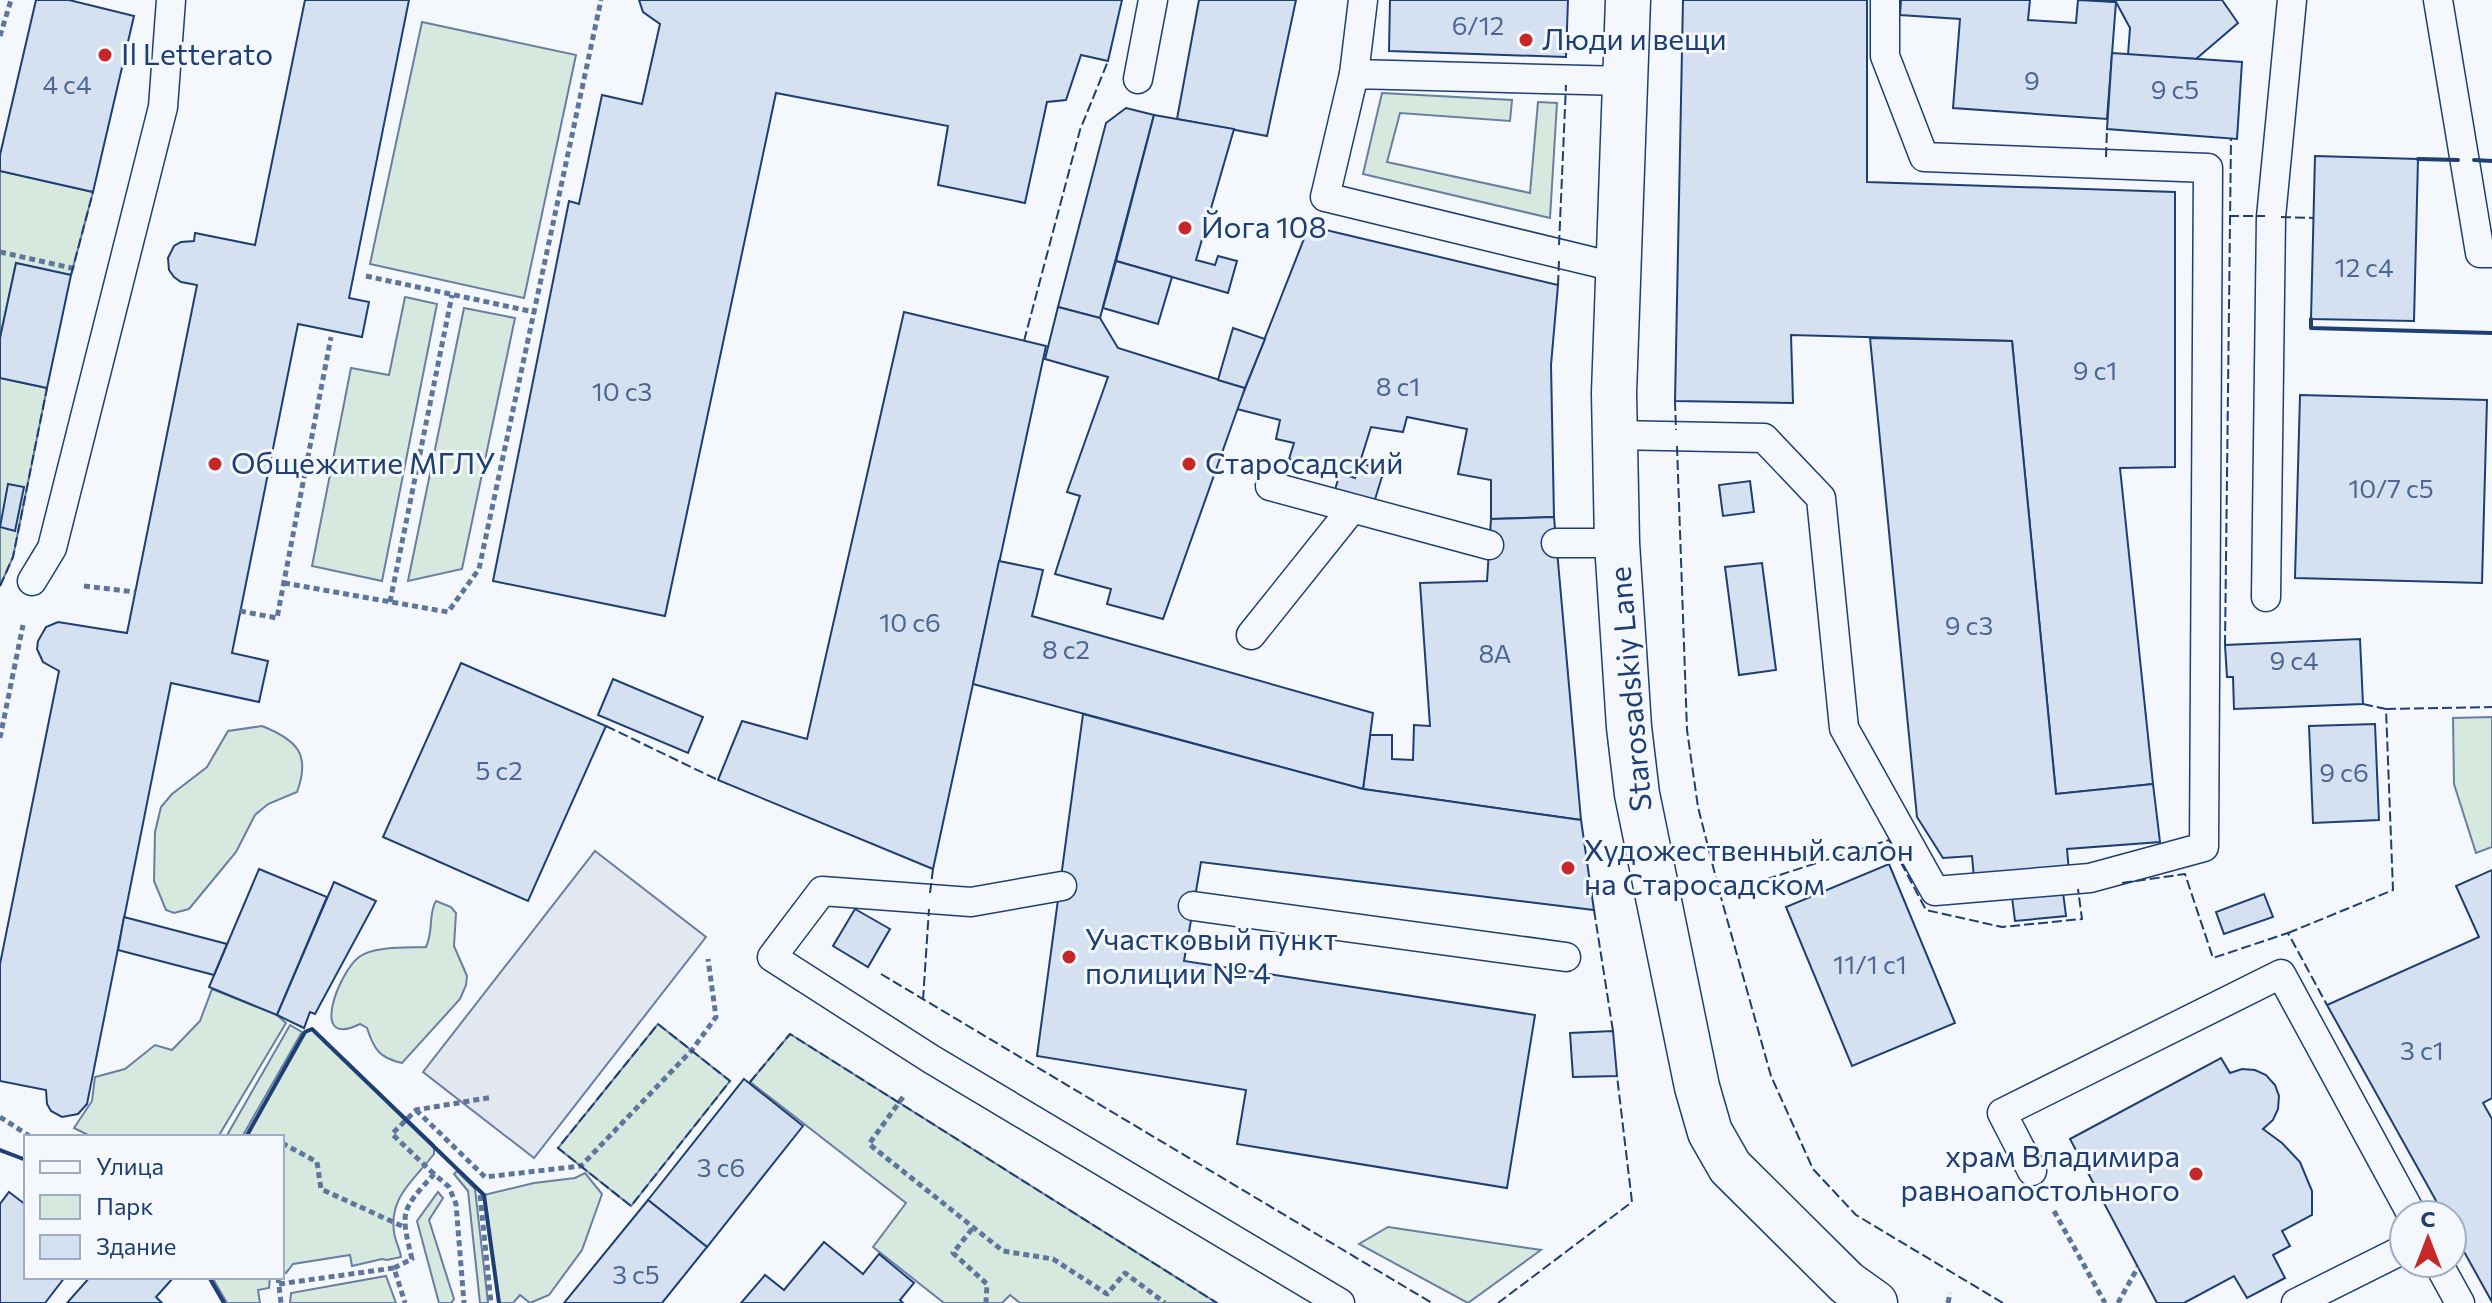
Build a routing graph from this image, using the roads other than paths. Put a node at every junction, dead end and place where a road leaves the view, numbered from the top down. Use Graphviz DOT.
graph roads {
  1 [pos="171,0"];
  2 [pos="1153,0"];
  3 [pos="1363,0"];
  4 [pos="1628,0"];
  5 [pos="1885,0"];
  6 [pos="2292,0"];
  7 [pos="2438,0"];
  8 [pos="1354,74"];
  9 [pos="1138,79"];
  10 [pos="1625,81"];
  11 [pos="2492,253"];
  12 [pos="1619,268"];
  13 [pos="1614,435"];
  14 [pos="1270,486"];
  15 [pos="1351,510"];
  16 [pos="1556,543"];
  17 [pos="1617,543"];
  18 [pos="1489,545"];
  19 [pos="32,581"];
  20 [pos="2266,597"];
  21 [pos="1251,635"];
  22 [pos="1062,886"];
  23 [pos="1193,906"];
  24 [pos="1566,957"];
  25 [pos="2032,1171"];
  26 [pos="2403,1199"];
  27 [pos="2388,1257"];
  28 [pos="2447,1279"];
  29 [pos="1340,1303"];
  30 [pos="1875,1303"];
  31 [pos="2296,1303"];
  32 [pos="2460,1303"];
  1 -- 19 [label="lane"];
  2 -- 9 [label="lane"];
  3 -- 8 [label="lane"];
  4 -- 10 [label="street, Starosadskiy Lane"];
  5 -- 13 [label="lane"];
  6 -- 20 [label="lane"];
  7 -- 11 [label="lane"];
  8 -- 10 [label="lane"];
  8 -- 12 [label="lane"];
  10 -- 12 [label="street, Starosadskiy Lane"];
  12 -- 13 [label="street, Starosadskiy Lane"];
  13 -- 17 [label="street, Starosadskiy Lane"];
  14 -- 15 [label="lane"];
  15 -- 18 [label="lane"];
  15 -- 21 [label="lane"];
  16 -- 17 [label="lane"];
  17 -- 30 [label="street, Starosadskiy Lane"];
  22 -- 29 [label="lane"];
  23 -- 24 [label="lane"];
  25 -- 26 [label="lane"];
  27 -- 31 [label="lane"];
  28 -- 32 [label="lane"];
}
